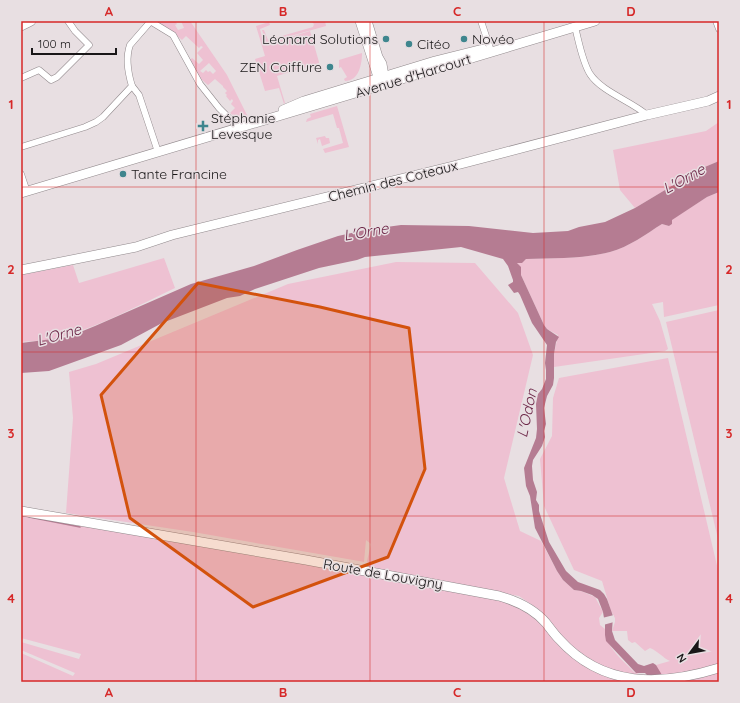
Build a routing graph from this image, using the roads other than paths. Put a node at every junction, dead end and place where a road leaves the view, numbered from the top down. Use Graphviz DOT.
graph roads {
  1 [pos="32,21"];
  2 [pos="68,21"];
  3 [pos="150,21"];
  4 [pos="360,21"];
  5 [pos="367,21"];
  6 [pos="481,21"];
  7 [pos="595,21"];
  8 [pos="716,21"];
  9 [pos="577,25"];
  10 [pos="21,26"];
  11 [pos="719,29"];
  12 [pos="368,33"];
  13 [pos="490,48"];
  14 [pos="504,48"];
  15 [pos="21,78"];
  16 [pos="382,81"];
  17 [pos="132,86"];
  18 [pos="719,96"];
  19 [pos="647,115"];
  20 [pos="237,129"];
  21 [pos="21,147"];
  22 [pos="158,152"];
  23 [pos="21,174"];
  24 [pos="24,193"];
  25 [pos="21,270"];
  26 [pos="21,511"];
  27 [pos="719,668"];
  1 -- 10 [label="street"];
  2 -- 15 [label="street"];
  3 -- 17 [label="street"];
  3 -- 20 [label="street"];
  4 -- 12 [label="street"];
  5 -- 12 [label="street"];
  6 -- 13 [label="street"];
  7 -- 9 [label="street"];
  8 -- 11 [label="street"];
  9 -- 14 [label="street"];
  9 -- 19 [label="street"];
  12 -- 16 [label="street"];
  13 -- 14 [label="street, Avenue d'Harcourt"];
  13 -- 16 [label="street, Avenue d'Harcourt"];
  14 -- 16 [label="street, Avenue d'Harcourt"];
  16 -- 20 [label="street, Avenue d'Harcourt"];
  17 -- 21 [label="street"];
  17 -- 22 [label="street"];
  18 -- 19 [label="street, Chemin des Coteaux"];
  19 -- 25 [label="street, Chemin des Coteaux"];
  20 -- 22 [label="street, Avenue d'Harcourt"];
  22 -- 24 [label="street, Avenue d'Harcourt"];
  23 -- 24 [label="street"];
  26 -- 27 [label="street, Route de Louvigny"];
}
